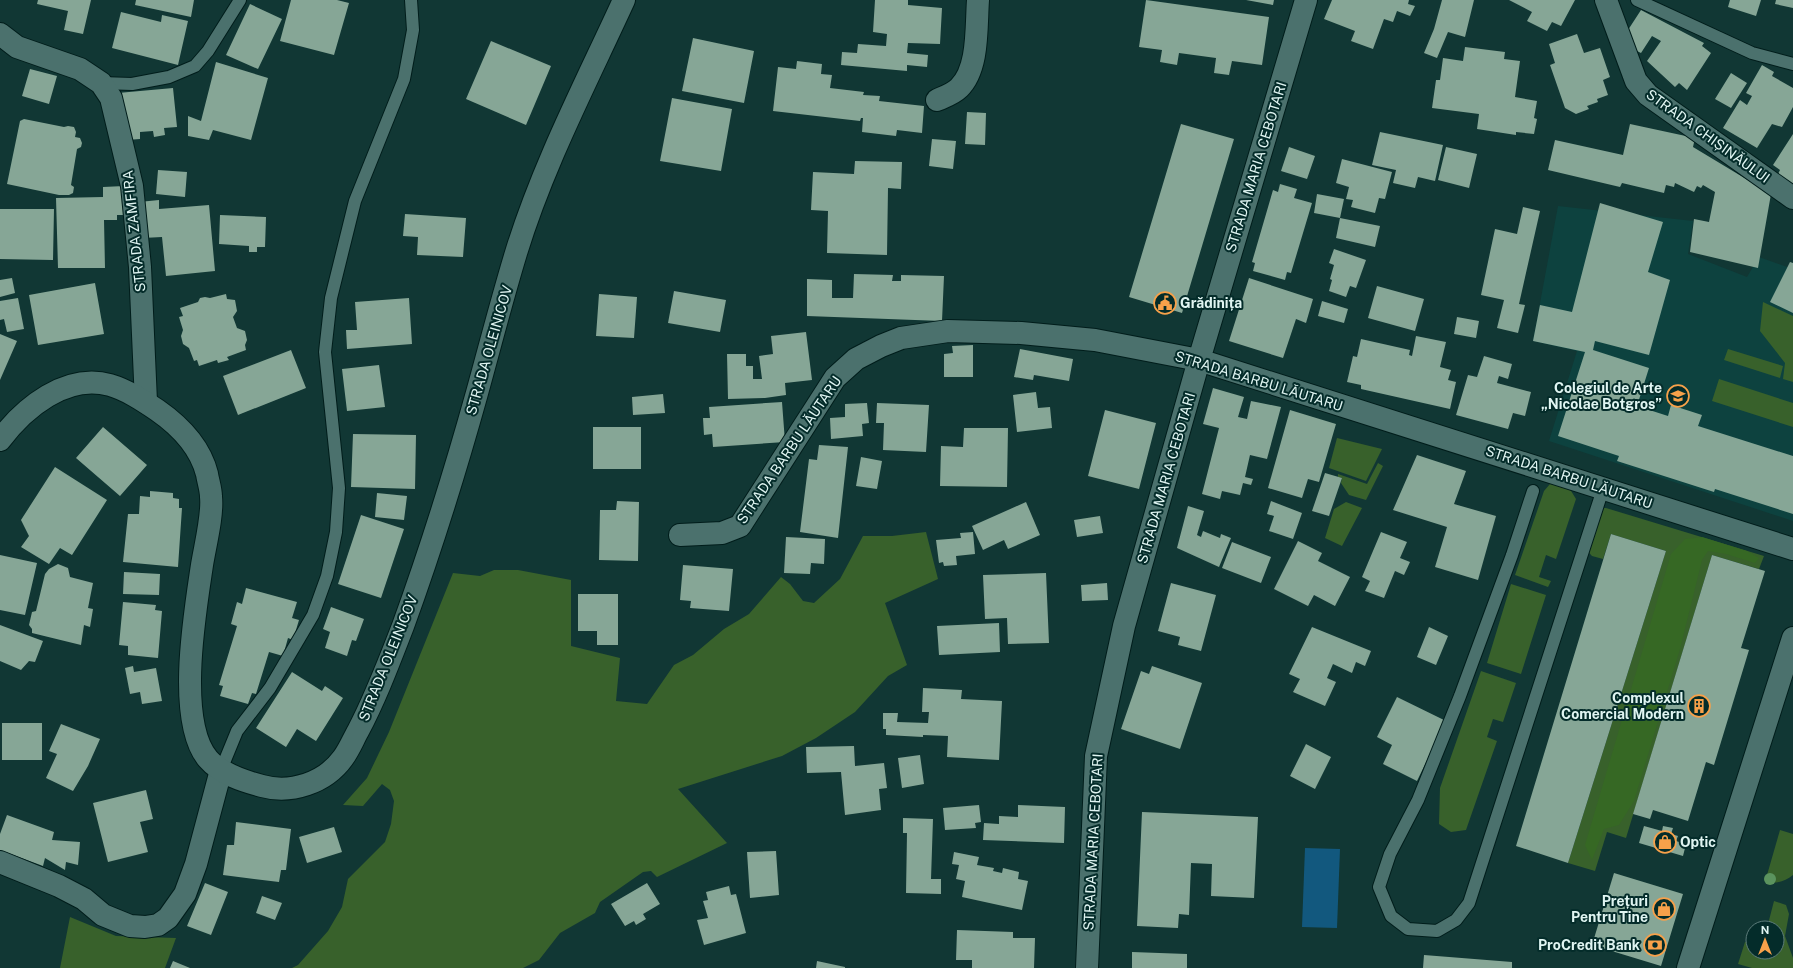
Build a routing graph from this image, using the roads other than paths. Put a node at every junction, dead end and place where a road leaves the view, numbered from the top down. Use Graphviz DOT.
graph roads {
  1 [pos="240,0"];
  2 [pos="411,0"];
  3 [pos="624,0"];
  4 [pos="978,0"];
  5 [pos="1306,0"];
  6 [pos="1606,0"];
  7 [pos="1637,0"];
  8 [pos="0,34"];
  9 [pos="1793,64"];
  10 [pos="101,83"];
  11 [pos="937,100"];
  12 [pos="1793,198"];
  13 [pos="1199,360"];
  14 [pos="146,402"];
  15 [pos="0,440"];
  16 [pos="1603,489"];
  17 [pos="1533,491"];
  18 [pos="680,535"];
  19 [pos="1793,549"];
  20 [pos="1793,638"];
  21 [pos="221,770"];
  22 [pos="0,862"];
  23 [pos="1086,968"];
  24 [pos="1688,968"];
  1 -- 10 [label="lane"];
  2 -- 21 [label="lane"];
  3 -- 21 [label="street, STRADA OLEINICOV"];
  4 -- 11 [label="street"];
  5 -- 13 [label="street, STRADA MARIA CEBOTARI"];
  6 -- 12 [label="street, STRADA CHIȘINĂULUI"];
  7 -- 9 [label="lane"];
  8 -- 10 [label="street, STRADA ZAMFIRA"];
  10 -- 14 [label="street, STRADA ZAMFIRA"];
  13 -- 16 [label="street, STRADA BARBU LĂUTARU"];
  13 -- 18 [label="street, STRADA BARBU LĂUTARU"];
  13 -- 23 [label="street, STRADA MARIA CEBOTARI"];
  14 -- 15 [label="street, STRADA OLEINICOV"];
  14 -- 21 [label="street, STRADA OLEINICOV"];
  16 -- 17 [label="lane"];
  16 -- 19 [label="street, STRADA BARBU LĂUTARU"];
  20 -- 24 [label="street"];
  21 -- 22 [label="street"];
}
